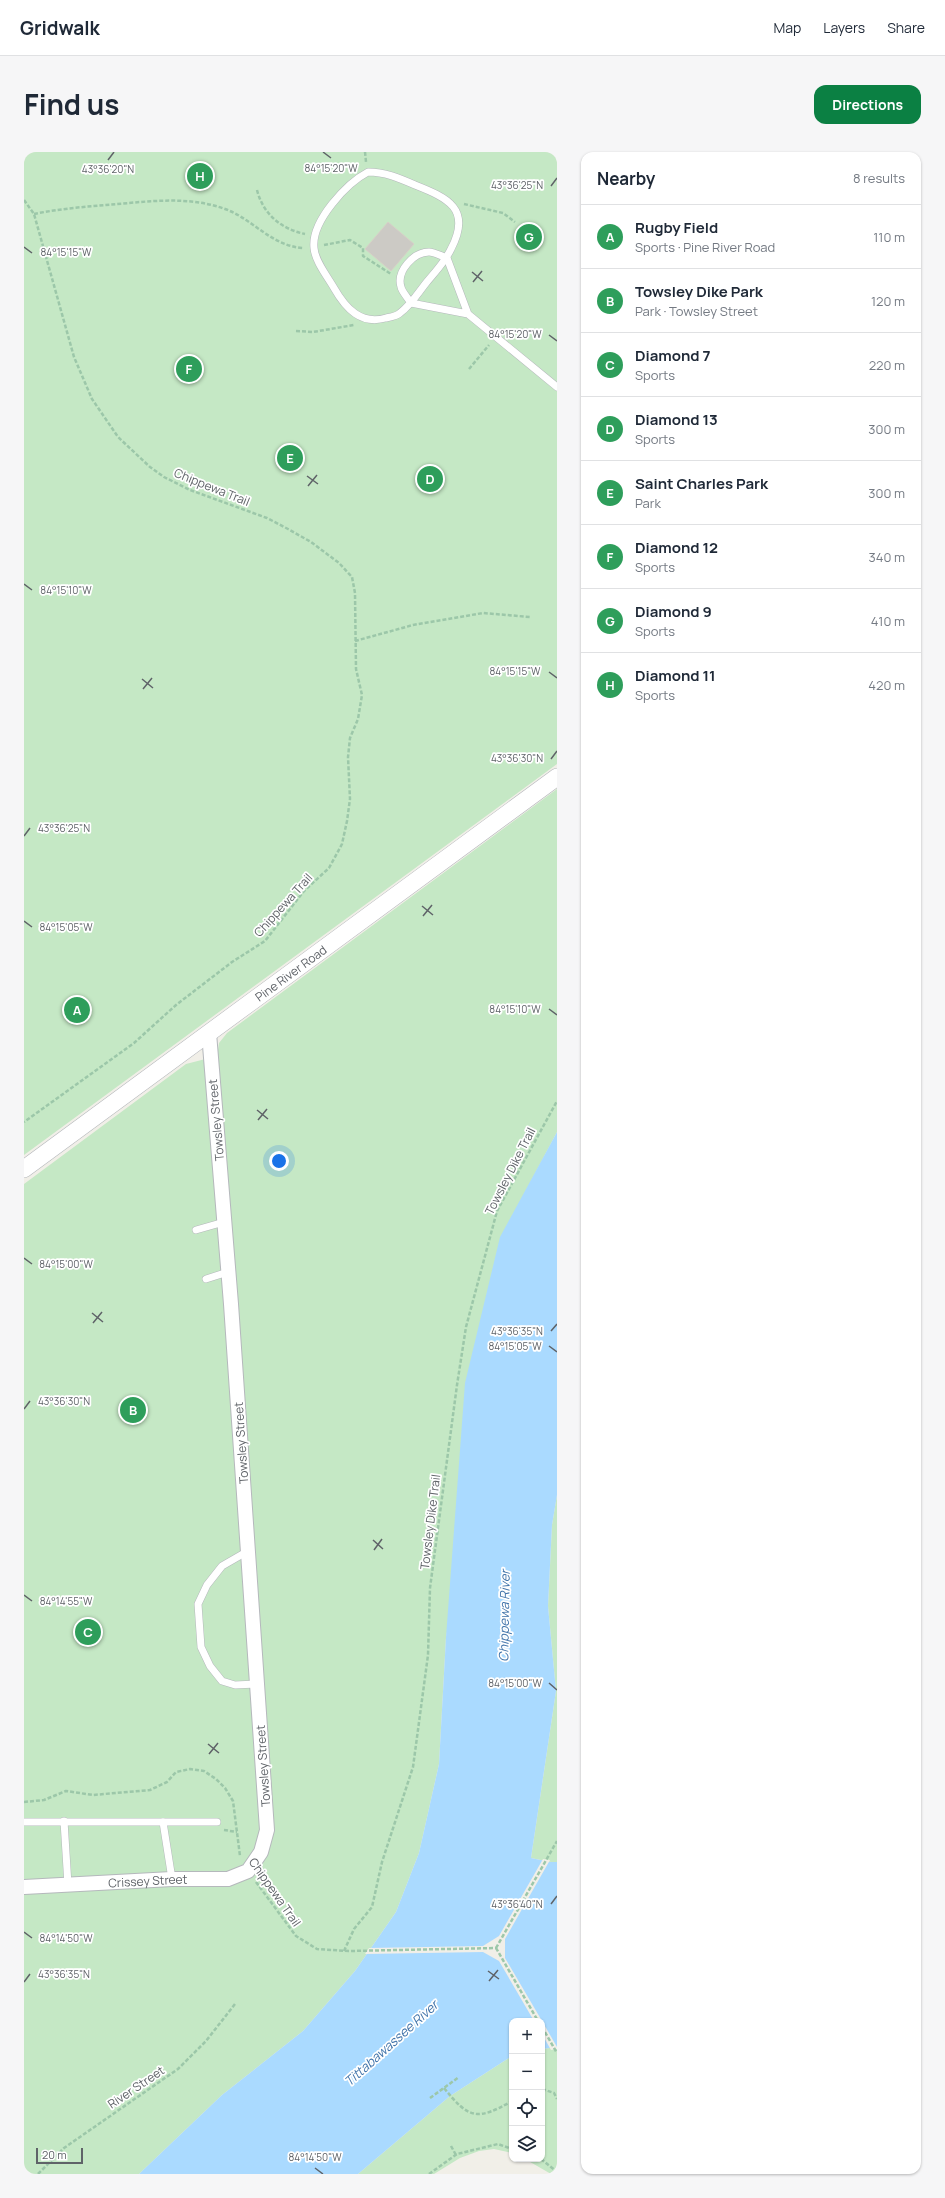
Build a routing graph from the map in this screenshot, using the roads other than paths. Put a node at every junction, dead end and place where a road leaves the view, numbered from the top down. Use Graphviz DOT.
graph roads {
  1 [pos="447,258"];
  2 [pos="411,302"];
  3 [pos="468,314"];
  4 [pos="557,387"];
  5 [pos="557,777"];
  6 [pos="209,1034"];
  7 [pos="24,1169"];
  8 [pos="224,1222"];
  9 [pos="196,1230"];
  10 [pos="228,1272"];
  11 [pos="206,1278"];
  12 [pos="248,1551"];
  13 [pos="257,1684"];
  14 [pos="64,1821"];
  15 [pos="24,1822"];
  16 [pos="163,1822"];
  17 [pos="217,1822"];
  18 [pos="248,1871"];
  19 [pos="172,1879"];
  20 [pos="68,1885"];
  21 [pos="24,1887"];
  1 -- 2 [label="lane"];
  1 -- 2 [label="lane"];
  1 -- 2 [label="lane"];
  1 -- 3 [label="lane"];
  2 -- 3 [label="lane"];
  3 -- 4 [label="lane"];
  5 -- 6 [label="street, Pine River Road"];
  6 -- 7 [label="street, Pine River Road"];
  6 -- 8 [label="street, Towsley Street"];
  8 -- 9 [label="lane"];
  8 -- 10 [label="street, Towsley Street"];
  10 -- 11 [label="lane"];
  10 -- 12 [label="street, Towsley Street"];
  12 -- 13 [label="street, Towsley Street"];
  12 -- 13 [label="lane"];
  13 -- 18 [label="street, Towsley Street"];
  14 -- 15 [label="lane"];
  14 -- 16 [label="lane"];
  14 -- 20 [label="lane"];
  16 -- 17 [label="lane"];
  16 -- 19 [label="lane"];
  18 -- 19 [label="street, Crissey Street"];
  19 -- 20 [label="street, Crissey Street"];
  20 -- 21 [label="street, Crissey Street"];
}
